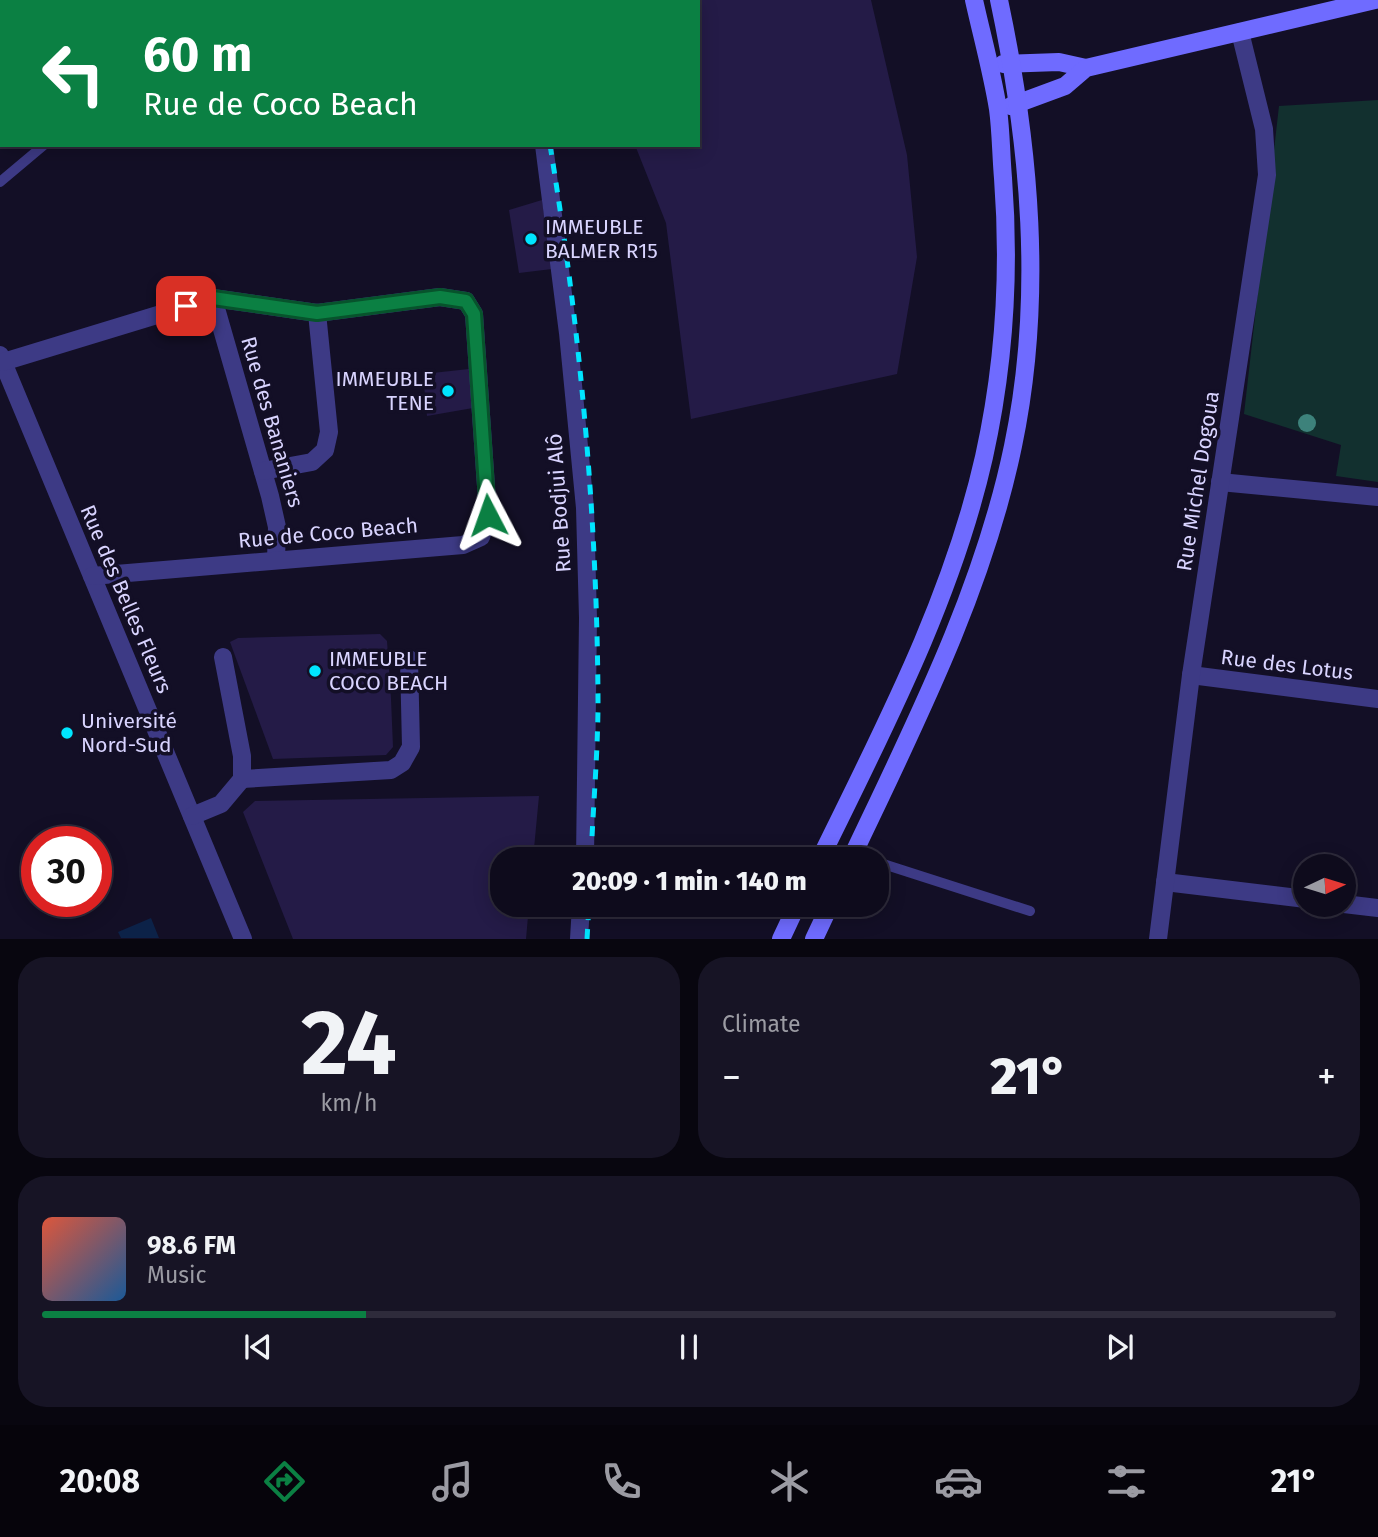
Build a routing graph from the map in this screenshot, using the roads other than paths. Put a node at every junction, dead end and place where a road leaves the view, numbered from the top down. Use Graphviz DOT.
graph roads {
  1 [pos="974,0"];
  2 [pos="999,0"];
  3 [pos="1374,0"];
  4 [pos="1240,32"];
  5 [pos="1012,62"];
  6 [pos="989,66"];
  7 [pos="1086,68"];
  8 [pos="1020,103"];
  9 [pos="998,110"];
  10 [pos="42,147"];
  11 [pos="544,147"];
  12 [pos="0,182"];
  13 [pos="213,298"];
  14 [pos="317,313"];
  15 [pos="1,358"];
  16 [pos="262,471"];
  17 [pos="1220,482"];
  18 [pos="1378,497"];
  19 [pos="276,561"];
  20 [pos="92,576"];
  21 [pos="223,657"];
  22 [pos="409,659"];
  23 [pos="1191,675"];
  24 [pos="1378,699"];
  25 [pos="242,779"];
  26 [pos="192,816"];
  27 [pos="585,847"];
  28 [pos="826,847"];
  29 [pos="863,847"];
  30 [pos="889,866"];
  31 [pos="1165,882"];
  32 [pos="1293,897"];
  33 [pos="1356,905"];
  34 [pos="1378,908"];
  35 [pos="1030,911"];
  36 [pos="580,917"];
  37 [pos="791,917"];
  38 [pos="824,917"];
  39 [pos="243,939"];
  40 [pos="579,939"];
  41 [pos="780,939"];
  42 [pos="814,939"];
  43 [pos="1158,939"];
  1 -- 6 [label="main road"];
  2 -- 5 [label="main road"];
  3 -- 4 [label="main road"];
  4 -- 7 [label="main road"];
  4 -- 17 [label="street, Rue Michel Dogoua"];
  5 -- 6 [label="main road"];
  5 -- 7 [label="main road"];
  5 -- 8 [label="main road"];
  6 -- 9 [label="main road"];
  7 -- 8 [label="main road"];
  8 -- 9 [label="main road"];
  8 -- 29 [label="main road"];
  9 -- 28 [label="main road"];
  10 -- 12 [label="lane"];
  11 -- 27 [label="street, Rue Bodjui Alô"];
  13 -- 14 [label="street, Rue de Coco Beach"];
  13 -- 15 [label="street, Rue de Coco Beach"];
  13 -- 16 [label="street, Rue des Bananiers"];
  14 -- 16 [label="street"];
  14 -- 19 [label="street, Rue de Coco Beach"];
  15 -- 20 [label="street, Rue des Belles Fleurs"];
  16 -- 19 [label="street, Rue des Bananiers"];
  17 -- 18 [label="street"];
  17 -- 23 [label="street, Rue Michel Dogoua"];
  19 -- 20 [label="street, Rue de Coco Beach"];
  20 -- 26 [label="street, Rue des Belles Fleurs"];
  21 -- 25 [label="street"];
  22 -- 25 [label="street"];
  23 -- 24 [label="street, Rue des Lotus"];
  23 -- 31 [label="street, Rue Michel Dogoua"];
  25 -- 26 [label="street"];
  26 -- 39 [label="street, Rue des Belles Fleurs"];
  30 -- 35 [label="lane"];
  31 -- 32 [label="street"];
  31 -- 43 [label="street, Rue Michel Dogoua"];
  33 -- 34 [label="street"];
  36 -- 40 [label="street"];
  37 -- 41 [label="main road"];
  38 -- 42 [label="main road"];
}
